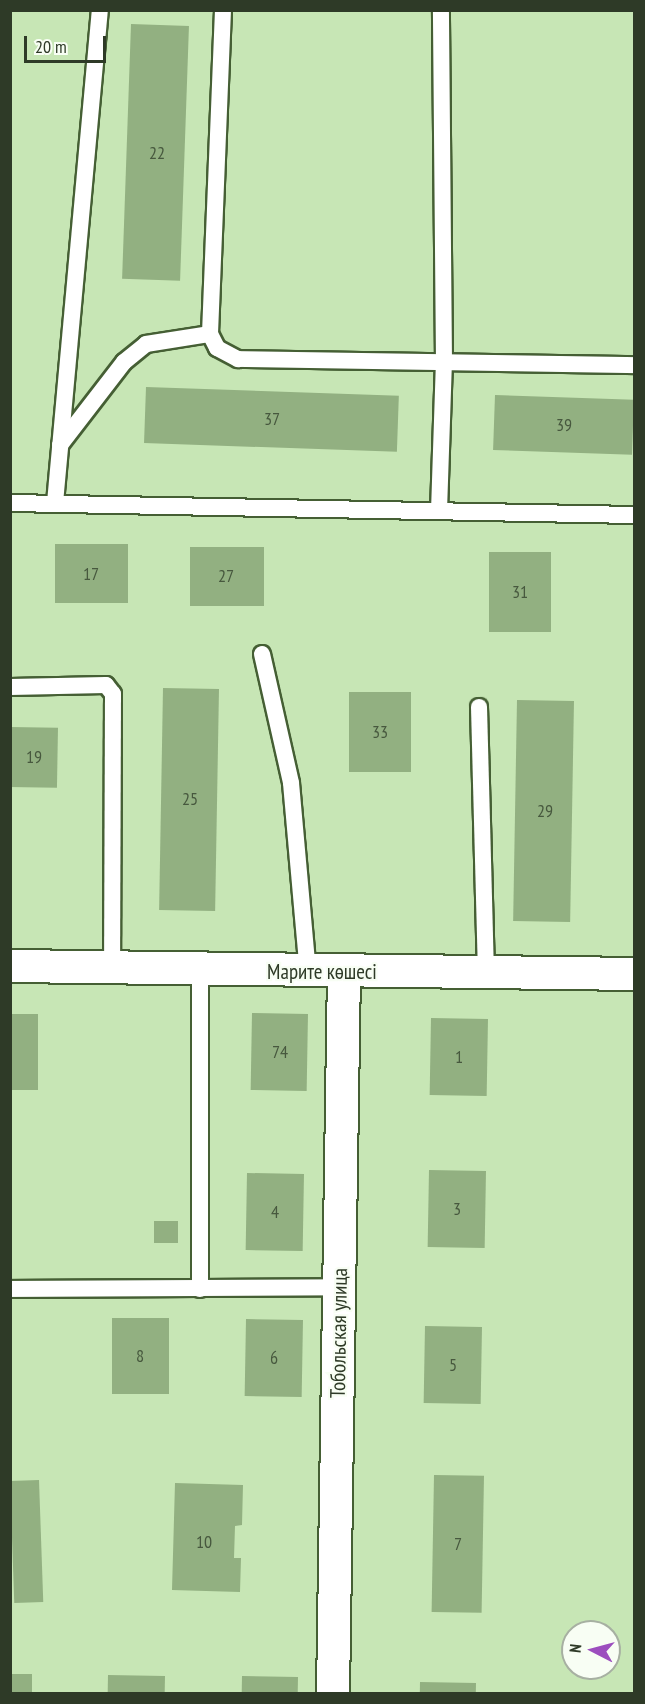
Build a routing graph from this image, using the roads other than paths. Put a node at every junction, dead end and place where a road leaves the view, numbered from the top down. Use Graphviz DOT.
graph roads {
  1 [pos="100,10"];
  2 [pos="223,10"];
  3 [pos="441,10"];
  4 [pos="210,334"];
  5 [pos="444,363"];
  6 [pos="634,365"];
  7 [pos="60,445"];
  8 [pos="10,502"];
  9 [pos="55,503"];
  10 [pos="439,511"];
  11 [pos="634,515"];
  12 [pos="262,654"];
  13 [pos="10,687"];
  14 [pos="479,707"];
  15 [pos="10,966"];
  16 [pos="112,969"];
  17 [pos="200,970"];
  18 [pos="486,971"];
  19 [pos="308,972"];
  20 [pos="344,973"];
  21 [pos="634,974"];
  22 [pos="339,1287"];
  23 [pos="10,1289"];
  24 [pos="200,1289"];
  25 [pos="333,1694"];
  1 -- 7 [label="lane"];
  2 -- 4 [label="lane"];
  3 -- 5 [label="lane"];
  4 -- 5 [label="lane"];
  4 -- 7 [label="lane"];
  5 -- 6 [label="lane"];
  5 -- 10 [label="lane"];
  7 -- 9 [label="lane"];
  8 -- 9 [label="lane"];
  9 -- 10 [label="lane"];
  10 -- 11 [label="lane"];
  12 -- 19 [label="lane"];
  13 -- 16 [label="lane"];
  14 -- 18 [label="lane"];
  15 -- 16 [label="street, Марите көшесі"];
  16 -- 17 [label="street, Марите көшесі"];
  17 -- 19 [label="street, Марите көшесі"];
  17 -- 24 [label="lane"];
  18 -- 20 [label="street, Марите көшесі"];
  18 -- 21 [label="street, Марите көшесі"];
  19 -- 20 [label="street, Марите көшесі"];
  20 -- 22 [label="street, Тобольская улица"];
  22 -- 24 [label="lane"];
  22 -- 25 [label="street, Тобольская улица"];
  23 -- 24 [label="lane"];
}
